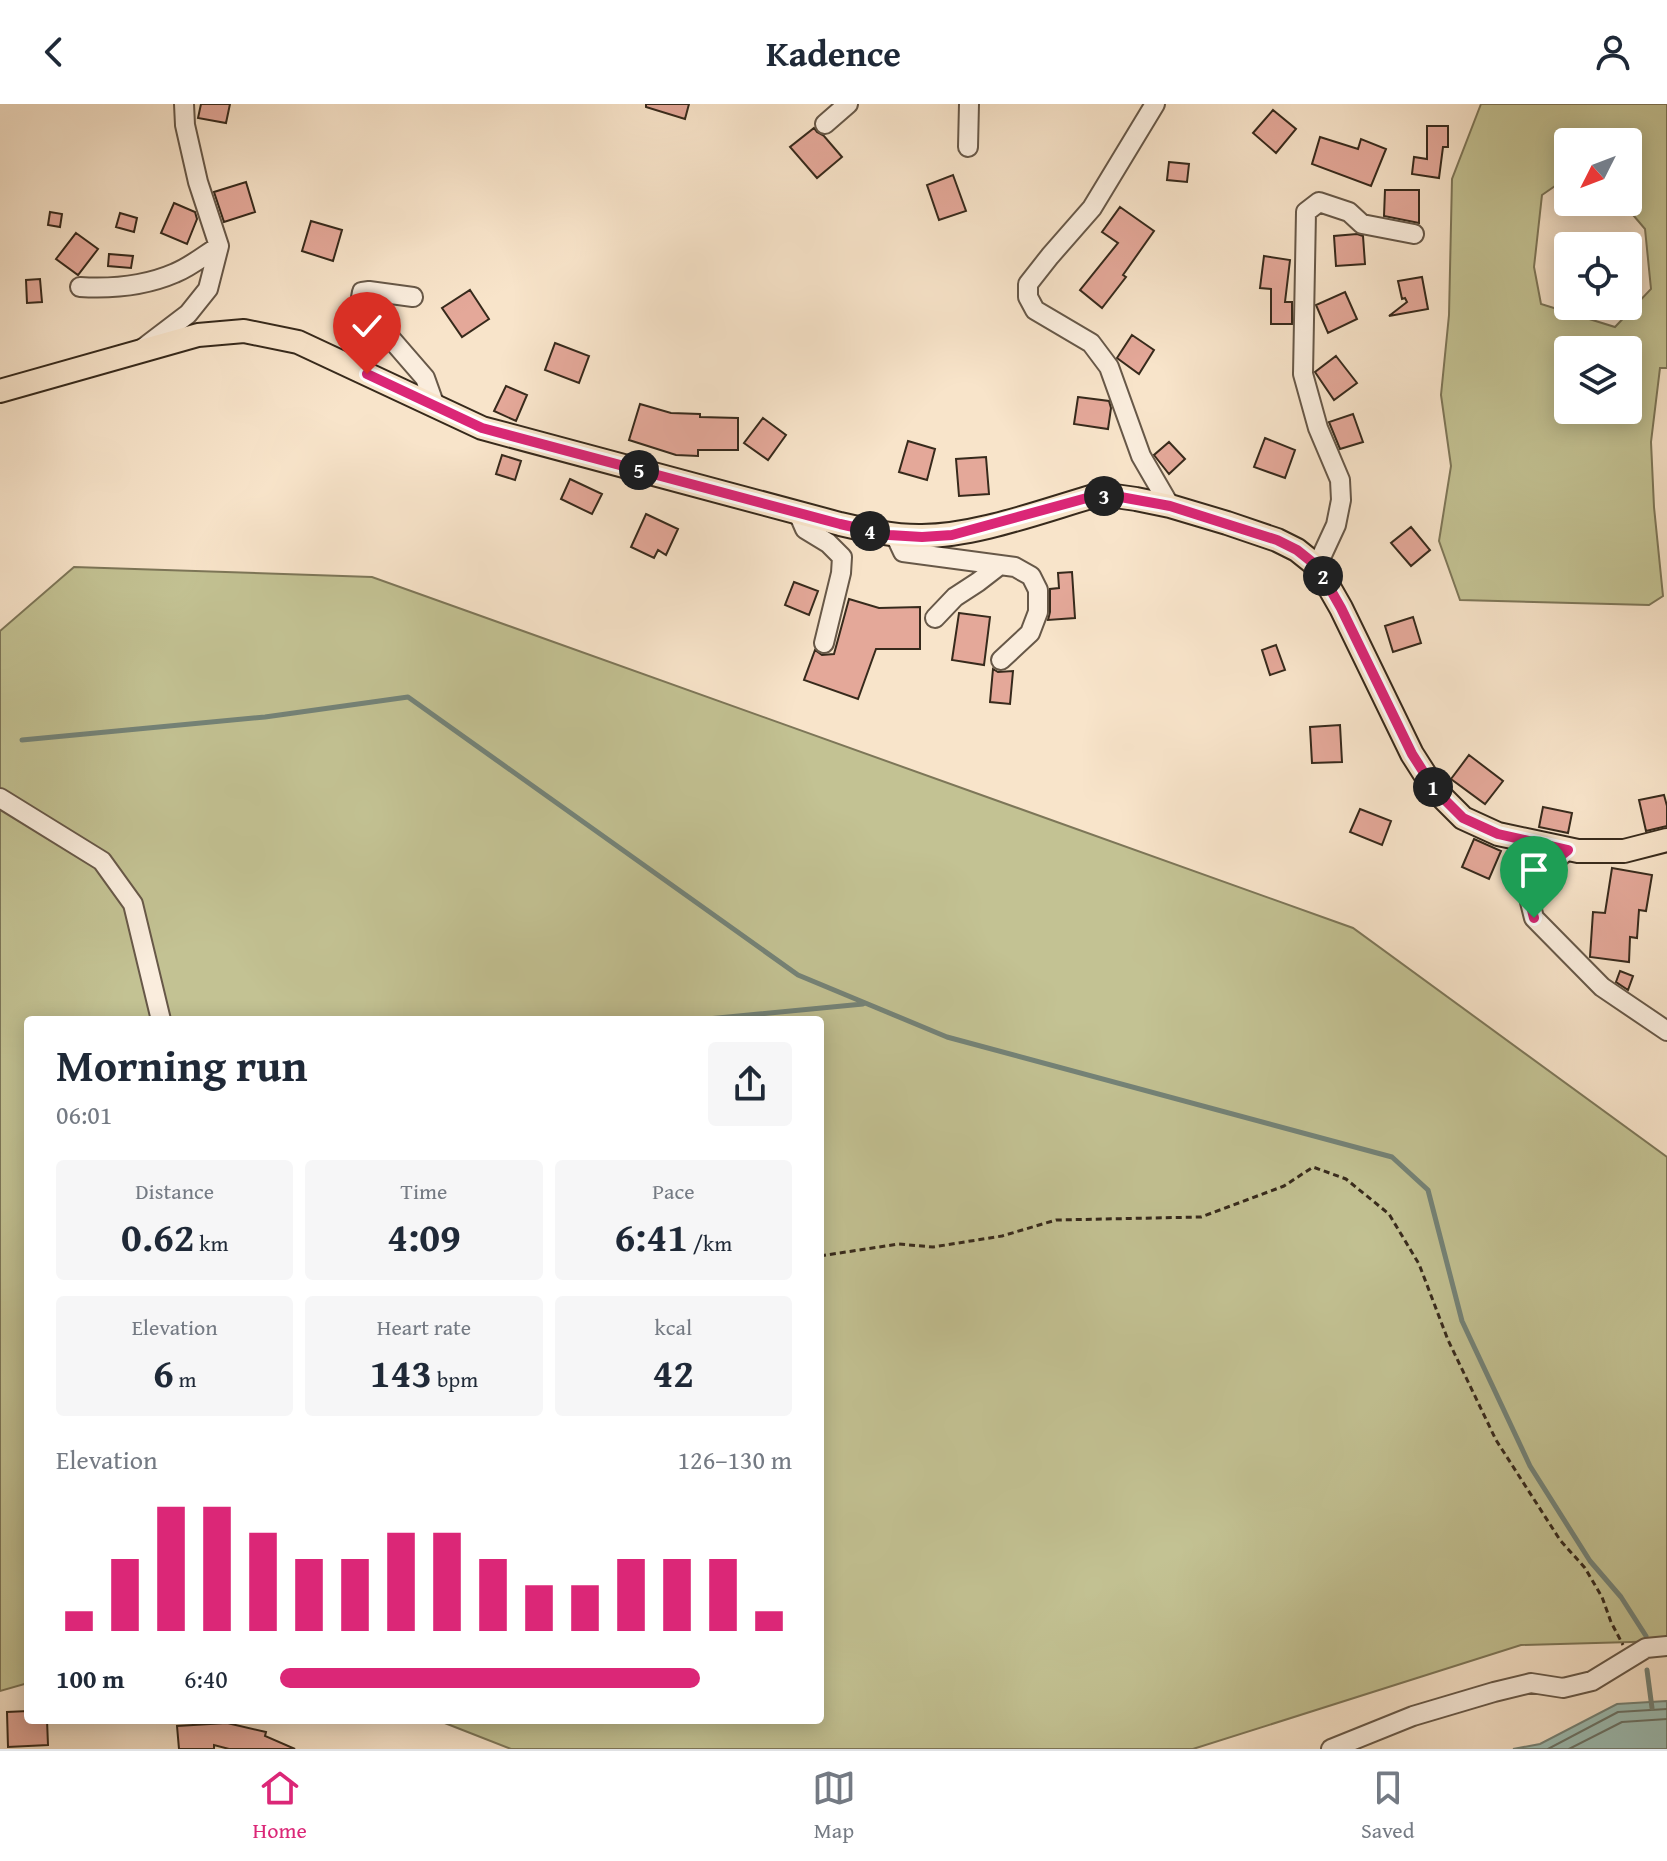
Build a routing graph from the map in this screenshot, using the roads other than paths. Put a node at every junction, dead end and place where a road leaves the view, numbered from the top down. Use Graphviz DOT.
graph roads {
  1 [pos="184,104"];
  2 [pos="848,104"];
  3 [pos="969,104"];
  4 [pos="1155,104"];
  5 [pos="825,124"];
  6 [pos="968,147"];
  7 [pos="1414,234"];
  8 [pos="219,246"];
  9 [pos="80,287"];
  10 [pos="413,297"];
  11 [pos="137,353"];
  12 [pos="0,391"];
  13 [pos="435,406"];
  14 [pos="1170,506"];
  15 [pos="798,513"];
  16 [pos="895,535"];
  17 [pos="1000,565"];
  18 [pos="1317,566"];
  19 [pos="935,618"];
  20 [pos="824,643"];
  21 [pos="1001,660"];
  22 [pos="0,798"];
  23 [pos="1667,840"];
  24 [pos="1568,850"];
  25 [pos="160,1016"];
  26 [pos="1667,1031"];
  27 [pos="1667,1646"];
  28 [pos="1331,1749"];
  1 -- 8 [label="street"];
  2 -- 5 [label="street"];
  3 -- 6 [label="street"];
  4 -- 14 [label="street"];
  7 -- 18 [label="street"];
  8 -- 9 [label="street"];
  8 -- 11 [label="street"];
  10 -- 13 [label="street"];
  11 -- 12 [label="main road"];
  11 -- 13 [label="main road"];
  13 -- 15 [label="main road"];
  14 -- 16 [label="main road"];
  14 -- 18 [label="main road"];
  15 -- 16 [label="main road"];
  15 -- 20 [label="street"];
  16 -- 17 [label="street"];
  17 -- 19 [label="street"];
  17 -- 21 [label="street"];
  18 -- 24 [label="main road"];
  22 -- 25 [label="street"];
  23 -- 24 [label="main road"];
  24 -- 26 [label="street"];
  27 -- 28 [label="street"];
}
